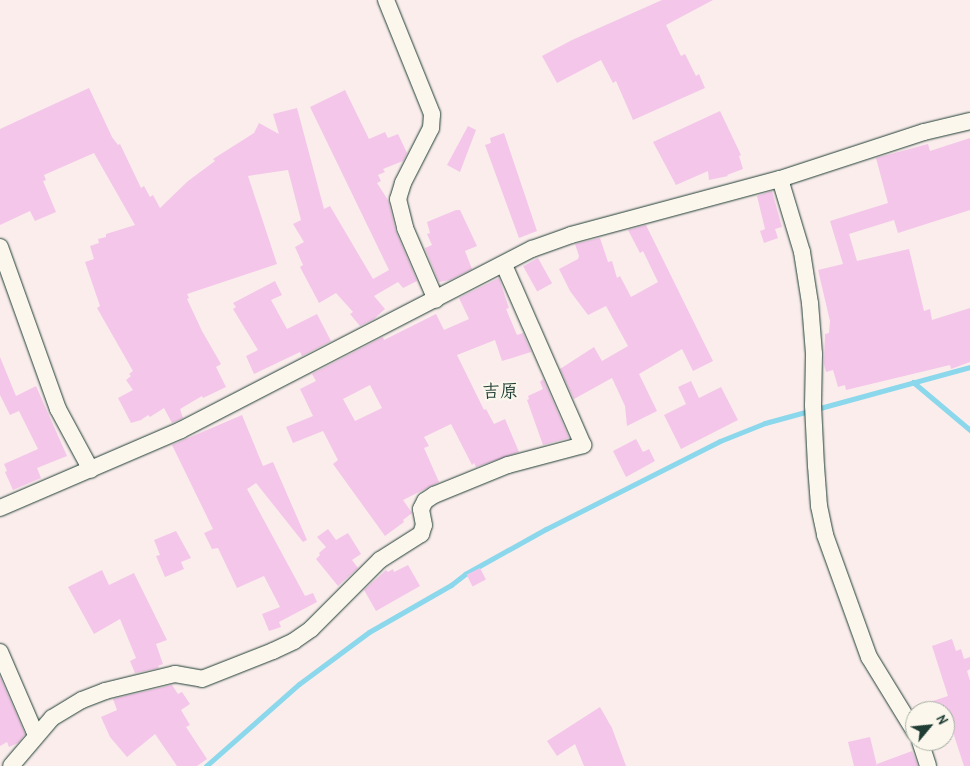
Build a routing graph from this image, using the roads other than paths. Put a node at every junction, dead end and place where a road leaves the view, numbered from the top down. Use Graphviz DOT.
graph roads {
  1 [pos="386,0"];
  2 [pos="970,121"];
  3 [pos="780,179"];
  4 [pos="0,248"];
  5 [pos="504,265"];
  6 [pos="436,300"];
  7 [pos="91,470"];
  8 [pos="0,508"];
  9 [pos="0,652"];
  10 [pos="905,716"];
  11 [pos="36,735"];
  12 [pos="923,751"];
  13 [pos="11,766"];
  14 [pos="928,766"];
  1 -- 6 [label="street"];
  2 -- 3 [label="street"];
  3 -- 5 [label="street"];
  3 -- 10 [label="street"];
  4 -- 7 [label="street"];
  5 -- 6 [label="street"];
  5 -- 11 [label="street"];
  6 -- 7 [label="street"];
  7 -- 8 [label="street"];
  9 -- 11 [label="street"];
  11 -- 13 [label="street"];
  12 -- 14 [label="street"];
}
